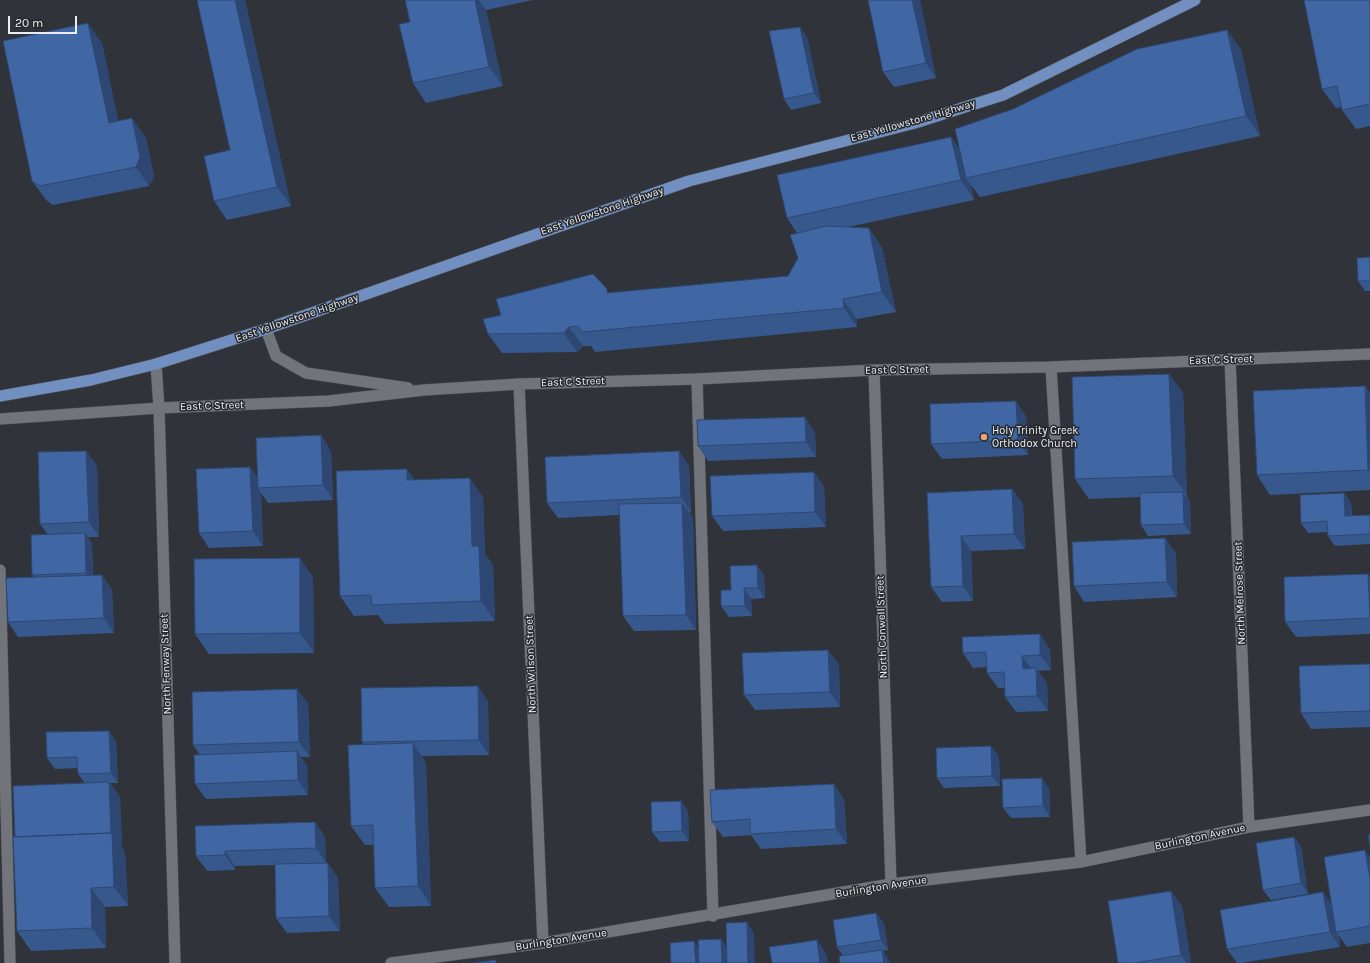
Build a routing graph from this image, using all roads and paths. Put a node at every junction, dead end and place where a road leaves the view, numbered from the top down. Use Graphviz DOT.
graph roads {
  1 [pos="1195,0"];
  2 [pos="266,329"];
  3 [pos="1370,354"];
  4 [pos="1230,359"];
  5 [pos="156,364"];
  6 [pos="1051,367"];
  7 [pos="874,370"];
  8 [pos="697,379"];
  9 [pos="519,384"];
  10 [pos="424,390"];
  11 [pos="0,396"];
  12 [pos="159,408"];
  13 [pos="0,419"];
  14 [pos="0,570"];
  15 [pos="1370,810"];
  16 [pos="1249,827"];
  17 [pos="1081,862"];
  18 [pos="891,884"];
  19 [pos="713,916"];
  20 [pos="543,943"];
  21 [pos="10,963"];
  22 [pos="174,963"];
  23 [pos="391,963"];
  1 -- 2 [label="main road, East Yellowstone Highway"];
  2 -- 5 [label="main road, East Yellowstone Highway"];
  2 -- 10 [label="street, East C Street"];
  3 -- 4 [label="street, East C Street"];
  4 -- 6 [label="street, East C Street"];
  4 -- 16 [label="street, North Melrose Street"];
  5 -- 11 [label="main road, East Yellowstone Highway"];
  5 -- 12 [label="street, North Fenway Street"];
  6 -- 7 [label="street, East C Street"];
  6 -- 17 [label="street"];
  7 -- 8 [label="street, East C Street"];
  7 -- 18 [label="street, North Conwell Street"];
  8 -- 9 [label="street, East C Street"];
  8 -- 19 [label="street"];
  9 -- 10 [label="street, East C Street"];
  9 -- 20 [label="street, North Wilson Street"];
  10 -- 12 [label="street, East C Street"];
  12 -- 13 [label="street, East C Street"];
  12 -- 22 [label="street, North Fenway Street"];
  14 -- 21 [label="street"];
  15 -- 16 [label="street, Burlington Avenue"];
  16 -- 17 [label="street, Burlington Avenue"];
  17 -- 18 [label="street, Burlington Avenue"];
  18 -- 19 [label="street, Burlington Avenue"];
  19 -- 20 [label="street, Burlington Avenue"];
  20 -- 23 [label="street, Burlington Avenue"];
}
